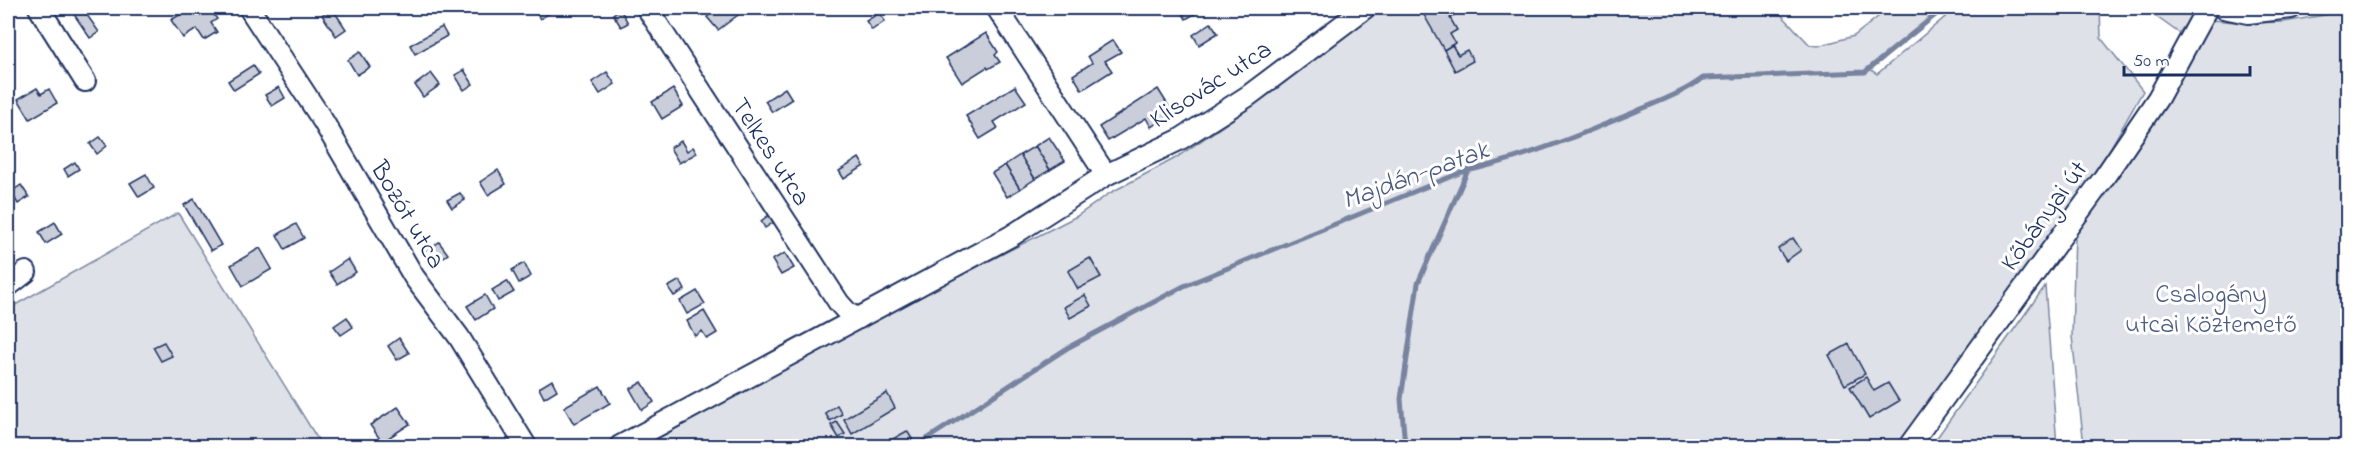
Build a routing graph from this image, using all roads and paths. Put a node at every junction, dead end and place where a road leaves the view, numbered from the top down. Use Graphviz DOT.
graph roads {
  1 [pos="39,8"];
  2 [pos="249,8"];
  3 [pos="647,8"];
  4 [pos="997,8"];
  5 [pos="2207,8"];
  6 [pos="2223,8"];
  7 [pos="2291,8"];
  8 [pos="1353,11"];
  9 [pos="85,81"];
  10 [pos="1106,175"];
  11 [pos="26,272"];
  12 [pos="8,286"];
  13 [pos="859,318"];
  14 [pos="526,447"];
  15 [pos="620,447"];
  16 [pos="1910,447"];
  1 -- 9 [label="street"];
  2 -- 14 [label="street, Bozót utca"];
  3 -- 13 [label="street, Telkes utca"];
  4 -- 10 [label="street"];
  5 -- 16 [label="street, Kőbányai út"];
  6 -- 7 [label="street"];
  8 -- 10 [label="street, Klisovác utca"];
  10 -- 13 [label="street, Klisovác utca"];
  11 -- 12 [label="street"];
  13 -- 15 [label="street, Klisovác utca"];
}
